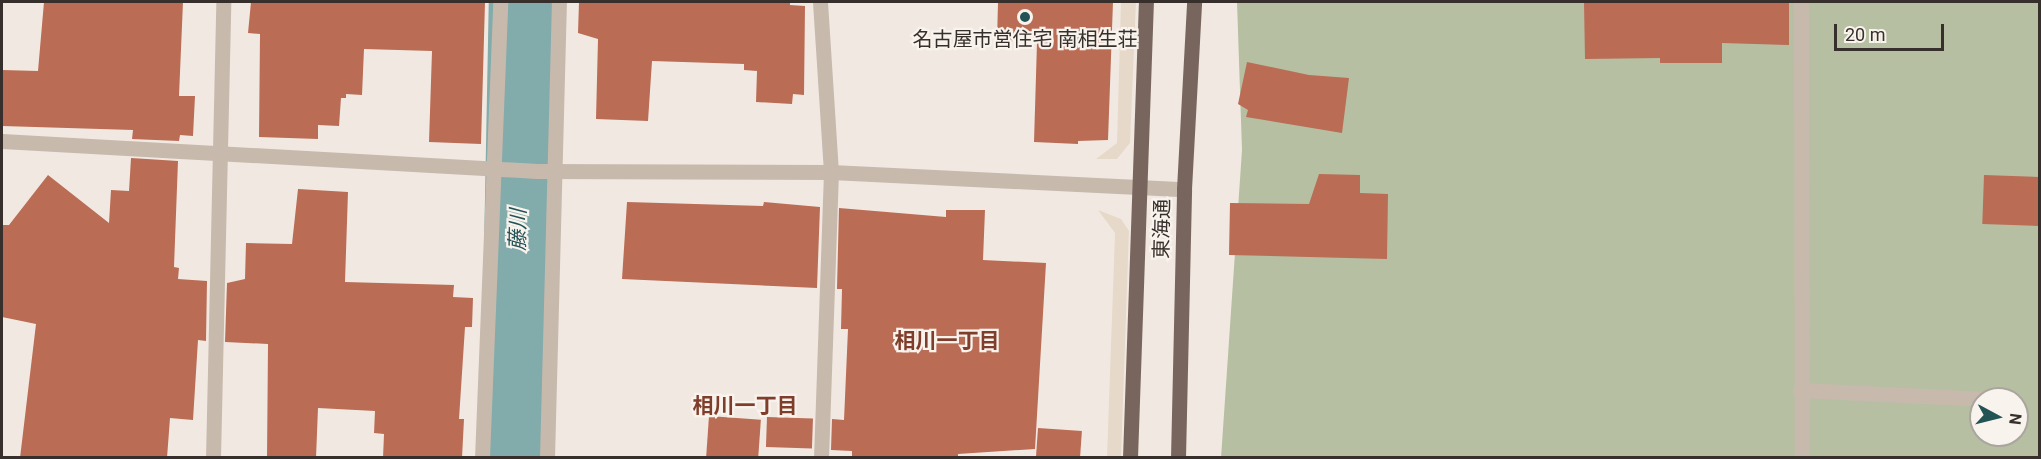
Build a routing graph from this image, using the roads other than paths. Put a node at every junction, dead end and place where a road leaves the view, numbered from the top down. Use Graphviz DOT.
graph roads {
  1 [pos="223,2"];
  2 [pos="500,2"];
  3 [pos="559,2"];
  4 [pos="820,2"];
  5 [pos="1146,2"];
  6 [pos="1194,2"];
  7 [pos="1801,2"];
  8 [pos="2,141"];
  9 [pos="217,151"];
  10 [pos="491,168"];
  11 [pos="555,171"];
  12 [pos="831,172"];
  13 [pos="1140,187"];
  14 [pos="1184,189"];
  15 [pos="1800,390"];
  16 [pos="1969,398"];
  17 [pos="213,458"];
  18 [pos="482,458"];
  19 [pos="547,458"];
  20 [pos="821,458"];
  21 [pos="1130,458"];
  22 [pos="1178,458"];
  23 [pos="1802,458"];
  1 -- 9 [label="street"];
  2 -- 10 [label="street"];
  3 -- 11 [label="street"];
  4 -- 12 [label="street"];
  5 -- 13 [label="main road, 東海通"];
  6 -- 14 [label="main road, 東海通"];
  7 -- 15 [label="street"];
  8 -- 9 [label="street"];
  9 -- 10 [label="street"];
  9 -- 17 [label="street"];
  10 -- 11 [label="street"];
  10 -- 18 [label="street"];
  11 -- 12 [label="street"];
  11 -- 19 [label="street"];
  12 -- 13 [label="street"];
  12 -- 20 [label="street"];
  13 -- 14 [label="street"];
  13 -- 21 [label="main road, 東海通"];
  14 -- 22 [label="main road, 東海通"];
  15 -- 16 [label="street"];
  15 -- 23 [label="street"];
}
